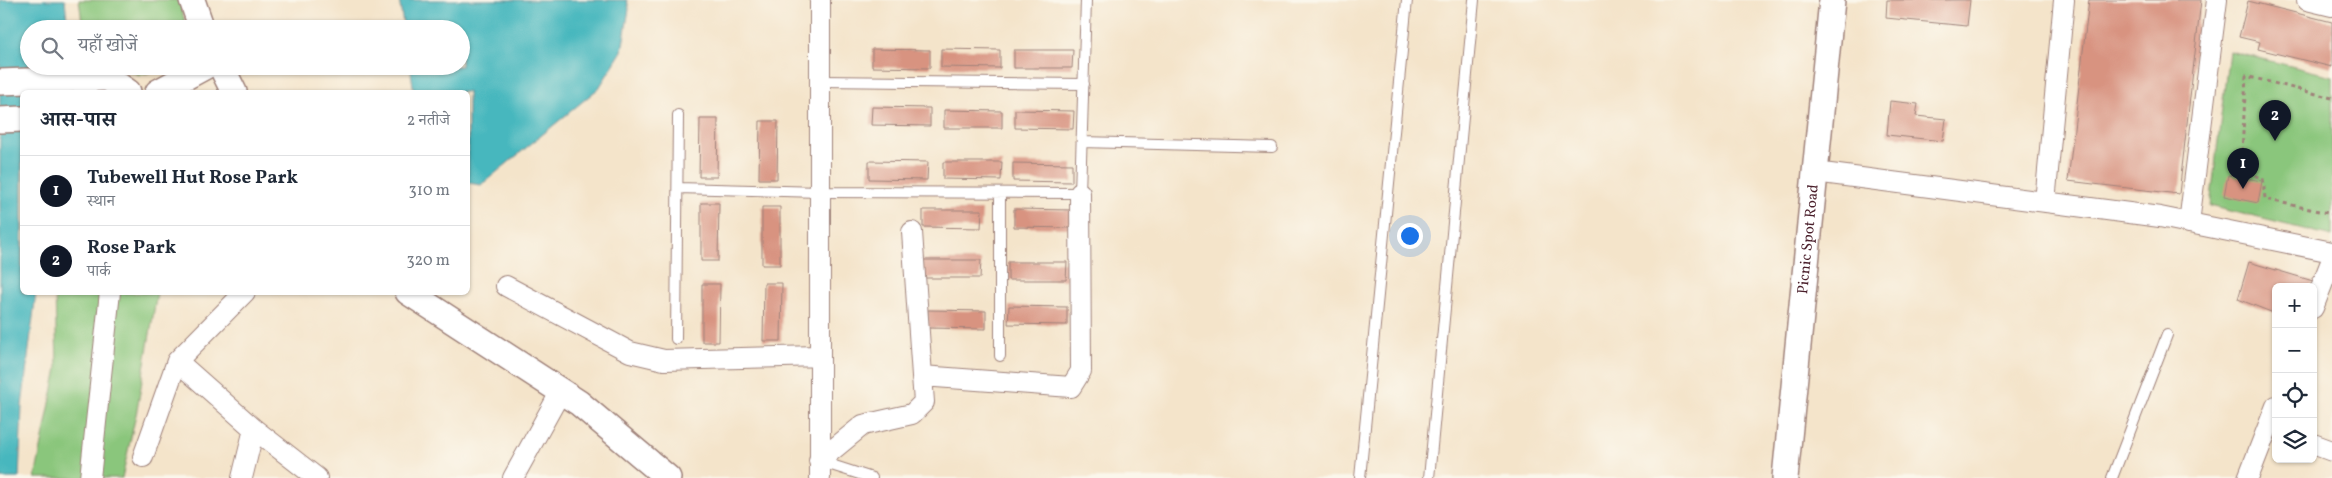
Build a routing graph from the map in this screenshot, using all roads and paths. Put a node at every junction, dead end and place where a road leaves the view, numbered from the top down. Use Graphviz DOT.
graph roads {
  1 [pos="192,0"];
  2 [pos="820,0"];
  3 [pos="1086,0"];
  4 [pos="1407,0"];
  5 [pos="1474,0"];
  6 [pos="1832,0"];
  7 [pos="2064,0"];
  8 [pos="2217,0"];
  9 [pos="2308,0"];
  10 [pos="2332,6"];
  11 [pos="199,20"];
  12 [pos="189,75"];
  13 [pos="226,75"];
  14 [pos="820,81"];
  15 [pos="0,82"];
  16 [pos="1084,84"];
  17 [pos="125,90"];
  18 [pos="162,90"];
  19 [pos="233,90"];
  20 [pos="2332,98"];
  21 [pos="678,114"];
  22 [pos="20,118"];
  23 [pos="0,120"];
  24 [pos="1082,142"];
  25 [pos="1272,147"];
  26 [pos="1815,172"];
  27 [pos="678,188"];
  28 [pos="820,192"];
  29 [pos="1080,193"];
  30 [pos="1000,194"];
  31 [pos="2046,202"];
  32 [pos="2332,214"];
  33 [pos="2189,223"];
  34 [pos="912,232"];
  35 [pos="2332,252"];
  36 [pos="2332,259"];
  37 [pos="506,286"];
  38 [pos="110,295"];
  39 [pos="242,295"];
  40 [pos="413,295"];
  41 [pos="2317,298"];
  42 [pos="2167,335"];
  43 [pos="676,339"];
  44 [pos="819,356"];
  45 [pos="1000,356"];
  46 [pos="177,360"];
  47 [pos="922,376"];
  48 [pos="561,391"];
  49 [pos="254,428"];
  50 [pos="2272,428"];
  51 [pos="2317,445"];
  52 [pos="2332,451"];
  53 [pos="143,458"];
  54 [pos="819,469"];
  55 [pos="90,478"];
  56 [pos="242,478"];
  57 [pos="317,478"];
  58 [pos="512,478"];
  59 [pos="668,478"];
  60 [pos="872,478"];
  61 [pos="1360,478"];
  62 [pos="1429,478"];
  63 [pos="1785,478"];
  64 [pos="2112,478"];
  65 [pos="2248,478"];
  1 -- 11 [label="street"];
  2 -- 14 [label="street"];
  3 -- 16 [label="lane"];
  4 -- 61 [label="lane"];
  5 -- 62 [label="lane"];
  6 -- 26 [label="street, Picnic Spot Road"];
  7 -- 31 [label="street"];
  8 -- 33 [label="street"];
  9 -- 10 [label="street"];
  12 -- 18 [label="street"];
  13 -- 19 [label="street"];
  14 -- 16 [label="lane"];
  14 -- 28 [label="street"];
  15 -- 17 [label="street"];
  16 -- 24 [label="lane"];
  20 -- 32 [label="path"];
  21 -- 27 [label="lane"];
  22 -- 23 [label="street"];
  24 -- 25 [label="lane"];
  24 -- 29 [label="lane"];
  26 -- 31 [label="street"];
  26 -- 63 [label="street, Picnic Spot Road"];
  27 -- 28 [label="lane"];
  27 -- 43 [label="lane"];
  28 -- 30 [label="lane"];
  28 -- 44 [label="street"];
  29 -- 30 [label="lane"];
  29 -- 47 [label="street"];
  30 -- 45 [label="lane"];
  31 -- 33 [label="street"];
  33 -- 35 [label="street"];
  34 -- 47 [label="street"];
  36 -- 41 [label="street"];
  37 -- 44 [label="street"];
  38 -- 55 [label="street"];
  39 -- 46 [label="street"];
  40 -- 48 [label="street"];
  42 -- 64 [label="lane"];
  44 -- 54 [label="street"];
  46 -- 49 [label="street"];
  46 -- 53 [label="street"];
  47 -- 54 [label="street"];
  48 -- 58 [label="street"];
  48 -- 59 [label="street"];
  49 -- 56 [label="street"];
  49 -- 57 [label="street"];
  50 -- 65 [label="street"];
  51 -- 52 [label="street"];
  54 -- 60 [label="lane"];
}
